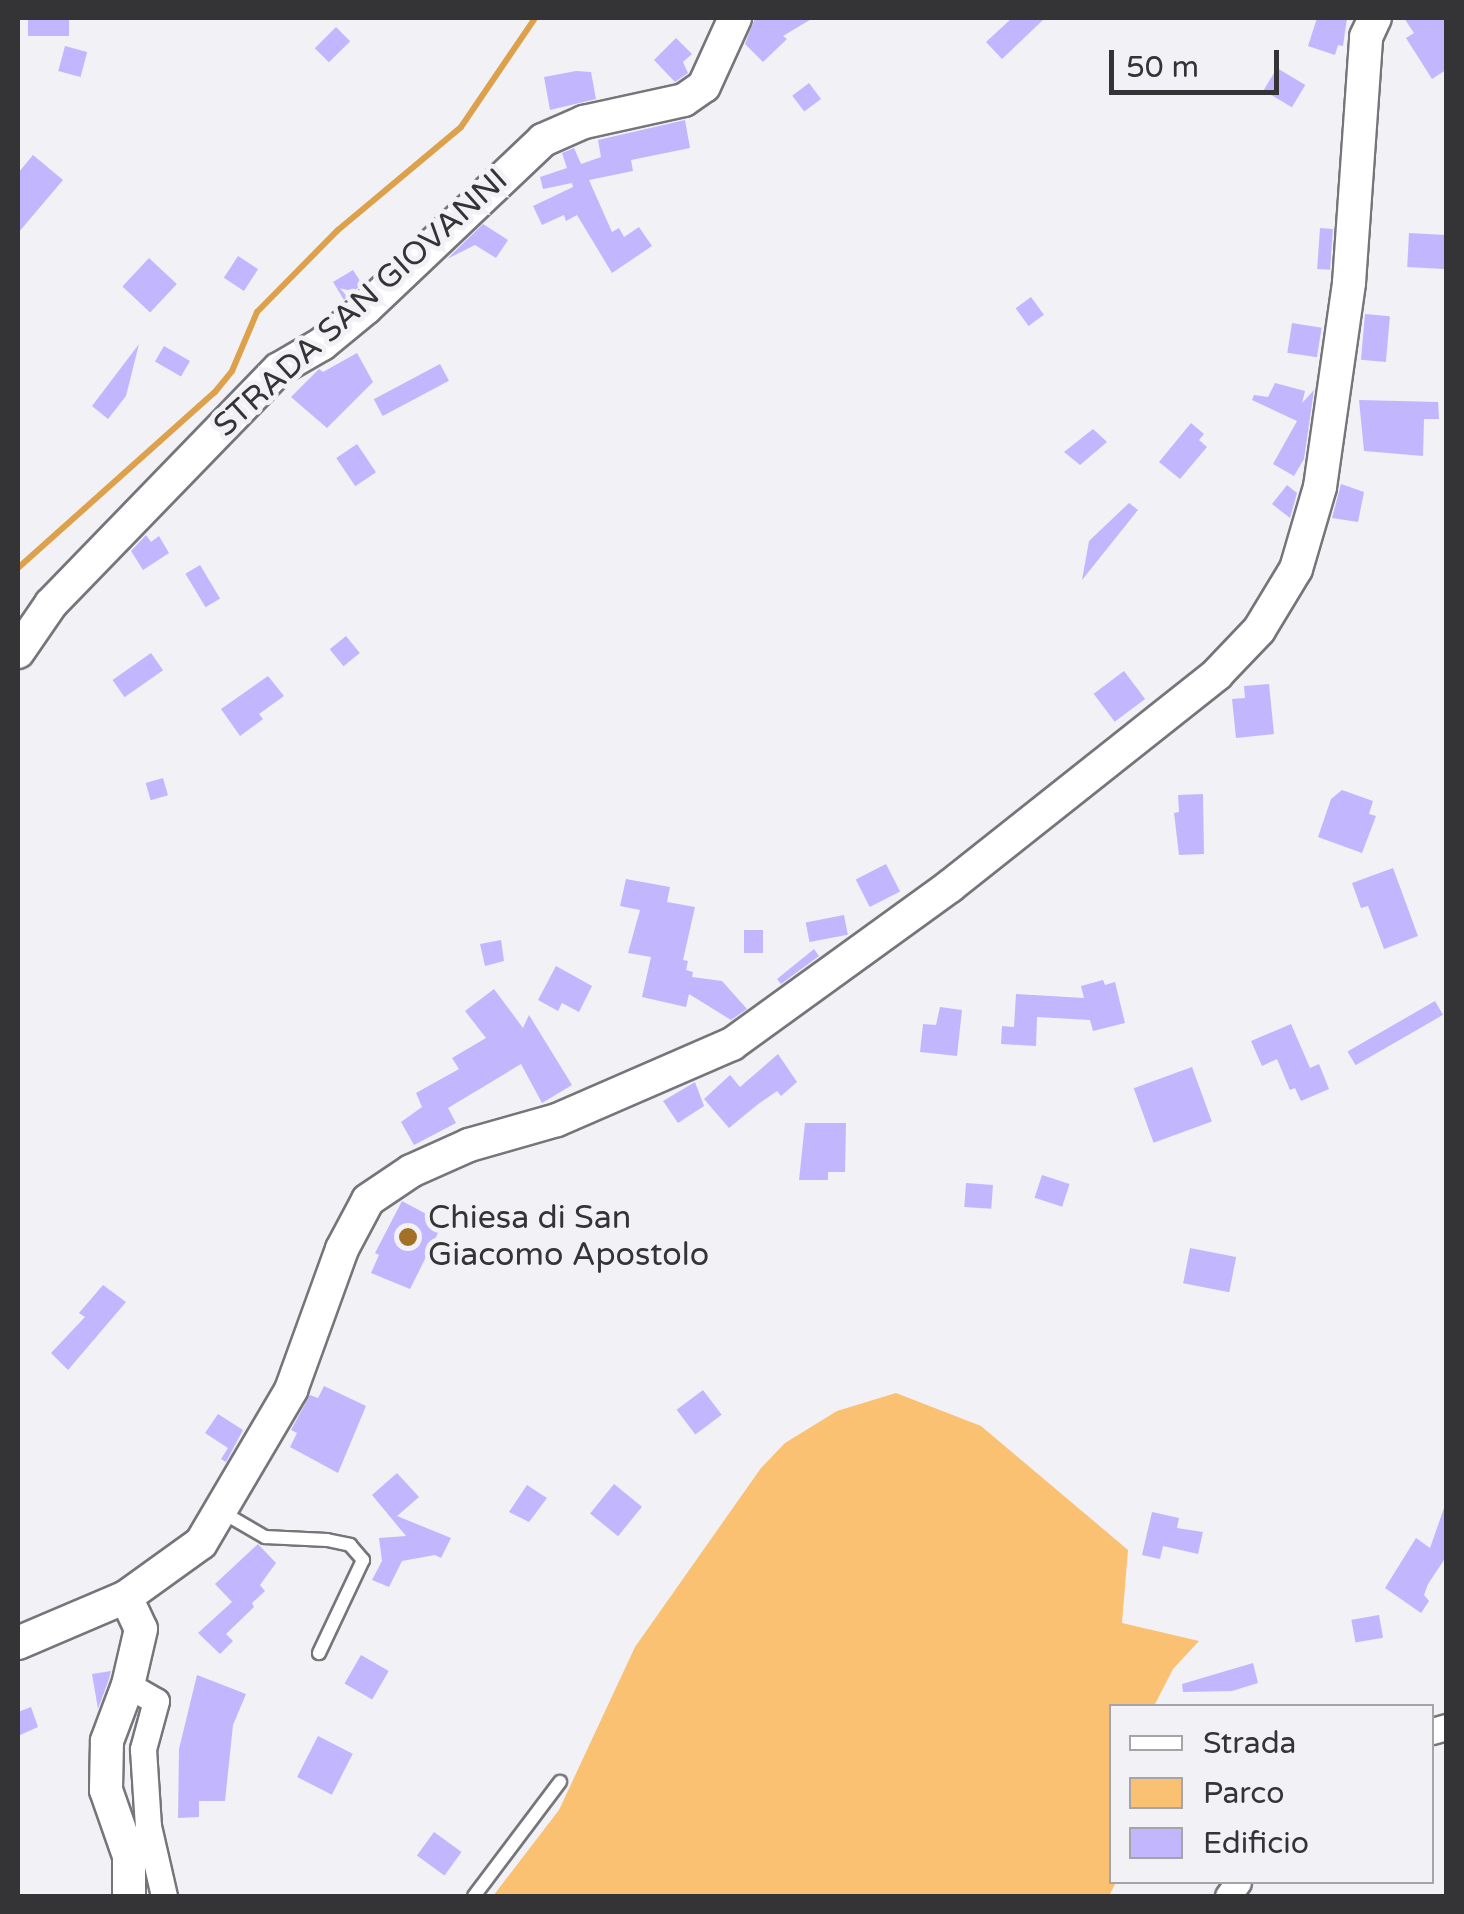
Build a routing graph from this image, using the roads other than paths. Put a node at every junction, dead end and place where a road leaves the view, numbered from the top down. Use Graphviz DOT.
graph roads {
  1 [pos="735,18"];
  2 [pos="1375,18"];
  3 [pos="18,652"];
  4 [pos="220,1510"];
  5 [pos="126,1597"];
  6 [pos="20,1641"];
  7 [pos="318,1653"];
  8 [pos="128,1684"];
  9 [pos="560,1782"];
  10 [pos="129,1896"];
  11 [pos="164,1896"];
  12 [pos="474,1896"];
  1 -- 3 [label="street, STRADA SAN GIOVANNI"];
  2 -- 4 [label="street"];
  4 -- 5 [label="street"];
  4 -- 7 [label="lane"];
  5 -- 6 [label="street"];
  5 -- 8 [label="street"];
  8 -- 10 [label="street"];
  8 -- 11 [label="street"];
  9 -- 12 [label="lane"];
}
